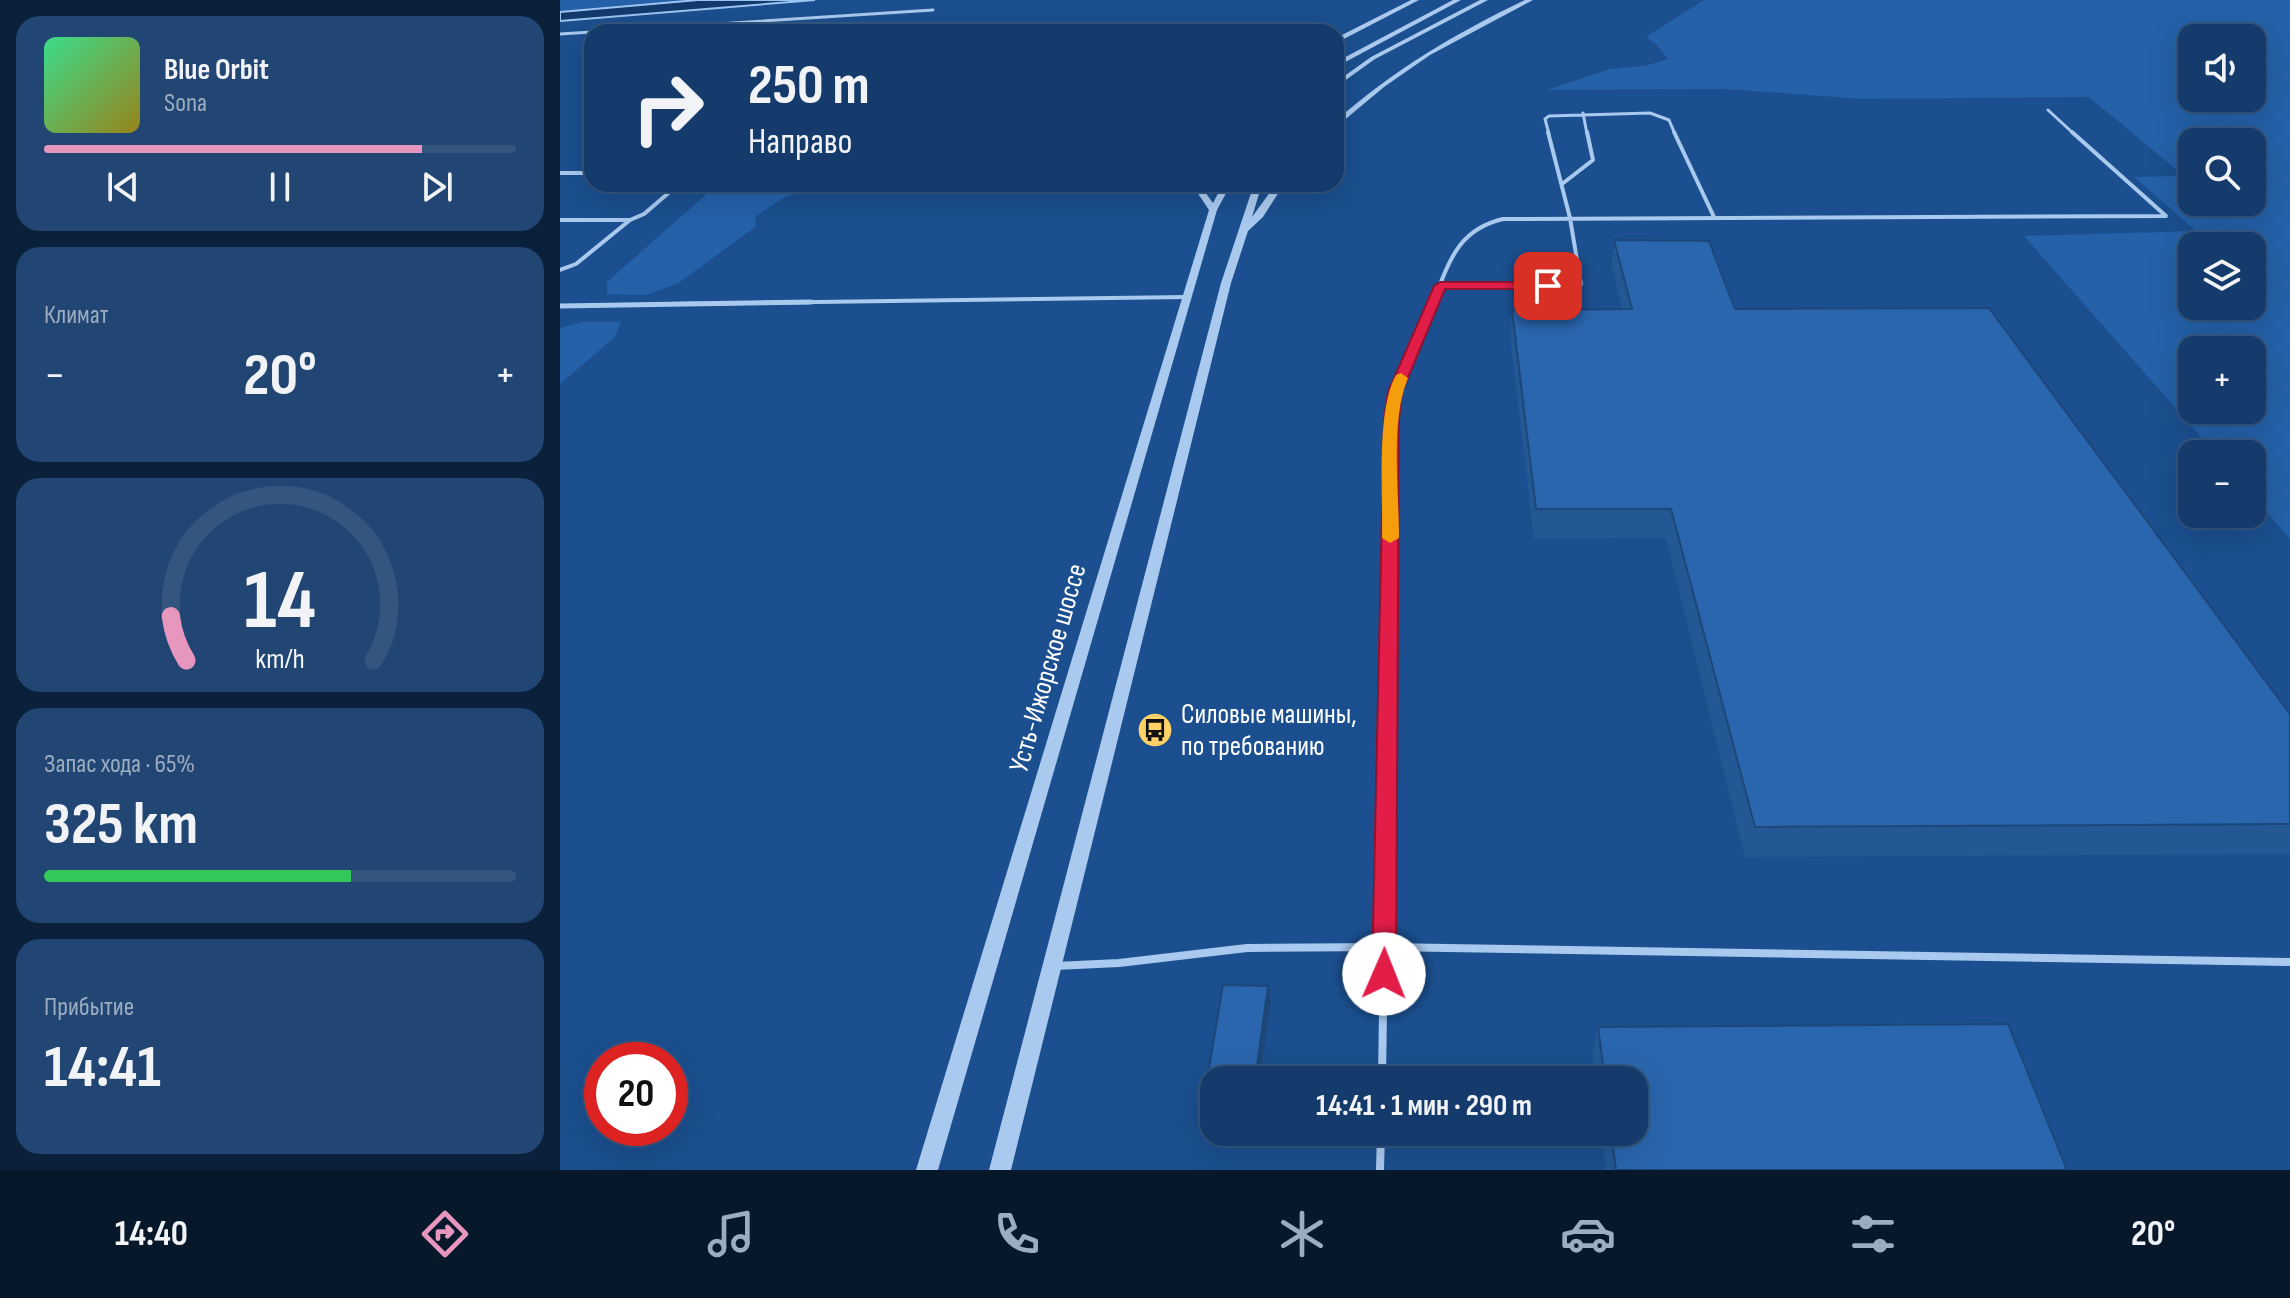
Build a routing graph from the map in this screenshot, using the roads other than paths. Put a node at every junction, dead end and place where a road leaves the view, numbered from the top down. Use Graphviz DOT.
graph roads {
  1 [pos="1416,0"];
  2 [pos="1458,0"];
  3 [pos="1485,0"];
  4 [pos="1530,0"];
  5 [pos="933,10"];
  6 [pos="717,24"];
  7 [pos="584,33"];
  8 [pos="560,34"];
  9 [pos="1344,37"];
  10 [pos="1344,61"];
  11 [pos="1344,79"];
  12 [pos="2048,110"];
  13 [pos="1583,113"];
  14 [pos="1344,118"];
  15 [pos="560,173"];
  16 [pos="584,173"];
  17 [pos="1562,184"];
  18 [pos="670,192"];
  19 [pos="1201,192"];
  20 [pos="1223,192"];
  21 [pos="1255,192"];
  22 [pos="1275,192"];
  23 [pos="1213,210"];
  24 [pos="1714,217"];
  25 [pos="1570,218"];
  26 [pos="560,220"];
  27 [pos="630,220"];
  28 [pos="1240,232"];
  29 [pos="560,270"];
  30 [pos="1440,286"];
  31 [pos="1187,297"];
  32 [pos="560,306"];
  33 [pos="1385,947"];
  34 [pos="2290,962"];
  35 [pos="1052,967"];
  36 [pos="1382,1066"];
  37 [pos="1381,1146"];
  38 [pos="927,1170"];
  39 [pos="1000,1170"];
  40 [pos="1380,1170"];
  1 -- 9 [label="street"];
  2 -- 10 [label="street"];
  3 -- 11 [label="street"];
  4 -- 14 [label="street"];
  5 -- 6 [label="lane"];
  7 -- 8 [label="lane"];
  12 -- 24 [label="lane"];
  13 -- 17 [label="lane"];
  13 -- 17 [label="lane"];
  13 -- 24 [label="lane"];
  15 -- 16 [label="lane"];
  17 -- 25 [label="lane"];
  18 -- 27 [label="lane"];
  19 -- 23 [label="street"];
  20 -- 23 [label="street, Усть-Ижорское шоссе"];
  21 -- 28 [label="street"];
  22 -- 28 [label="street"];
  23 -- 31 [label="street, Усть-Ижорское шоссе"];
  24 -- 25 [label="lane"];
  25 -- 30 [label="lane"];
  25 -- 30 [label="lane"];
  26 -- 27 [label="lane"];
  27 -- 29 [label="lane"];
  28 -- 35 [label="street"];
  30 -- 33 [label="lane"];
  31 -- 32 [label="lane"];
  31 -- 38 [label="street, Усть-Ижорское шоссе"];
  33 -- 34 [label="lane"];
  33 -- 35 [label="lane"];
  33 -- 36 [label="lane"];
  35 -- 39 [label="street"];
  37 -- 40 [label="lane"];
}
